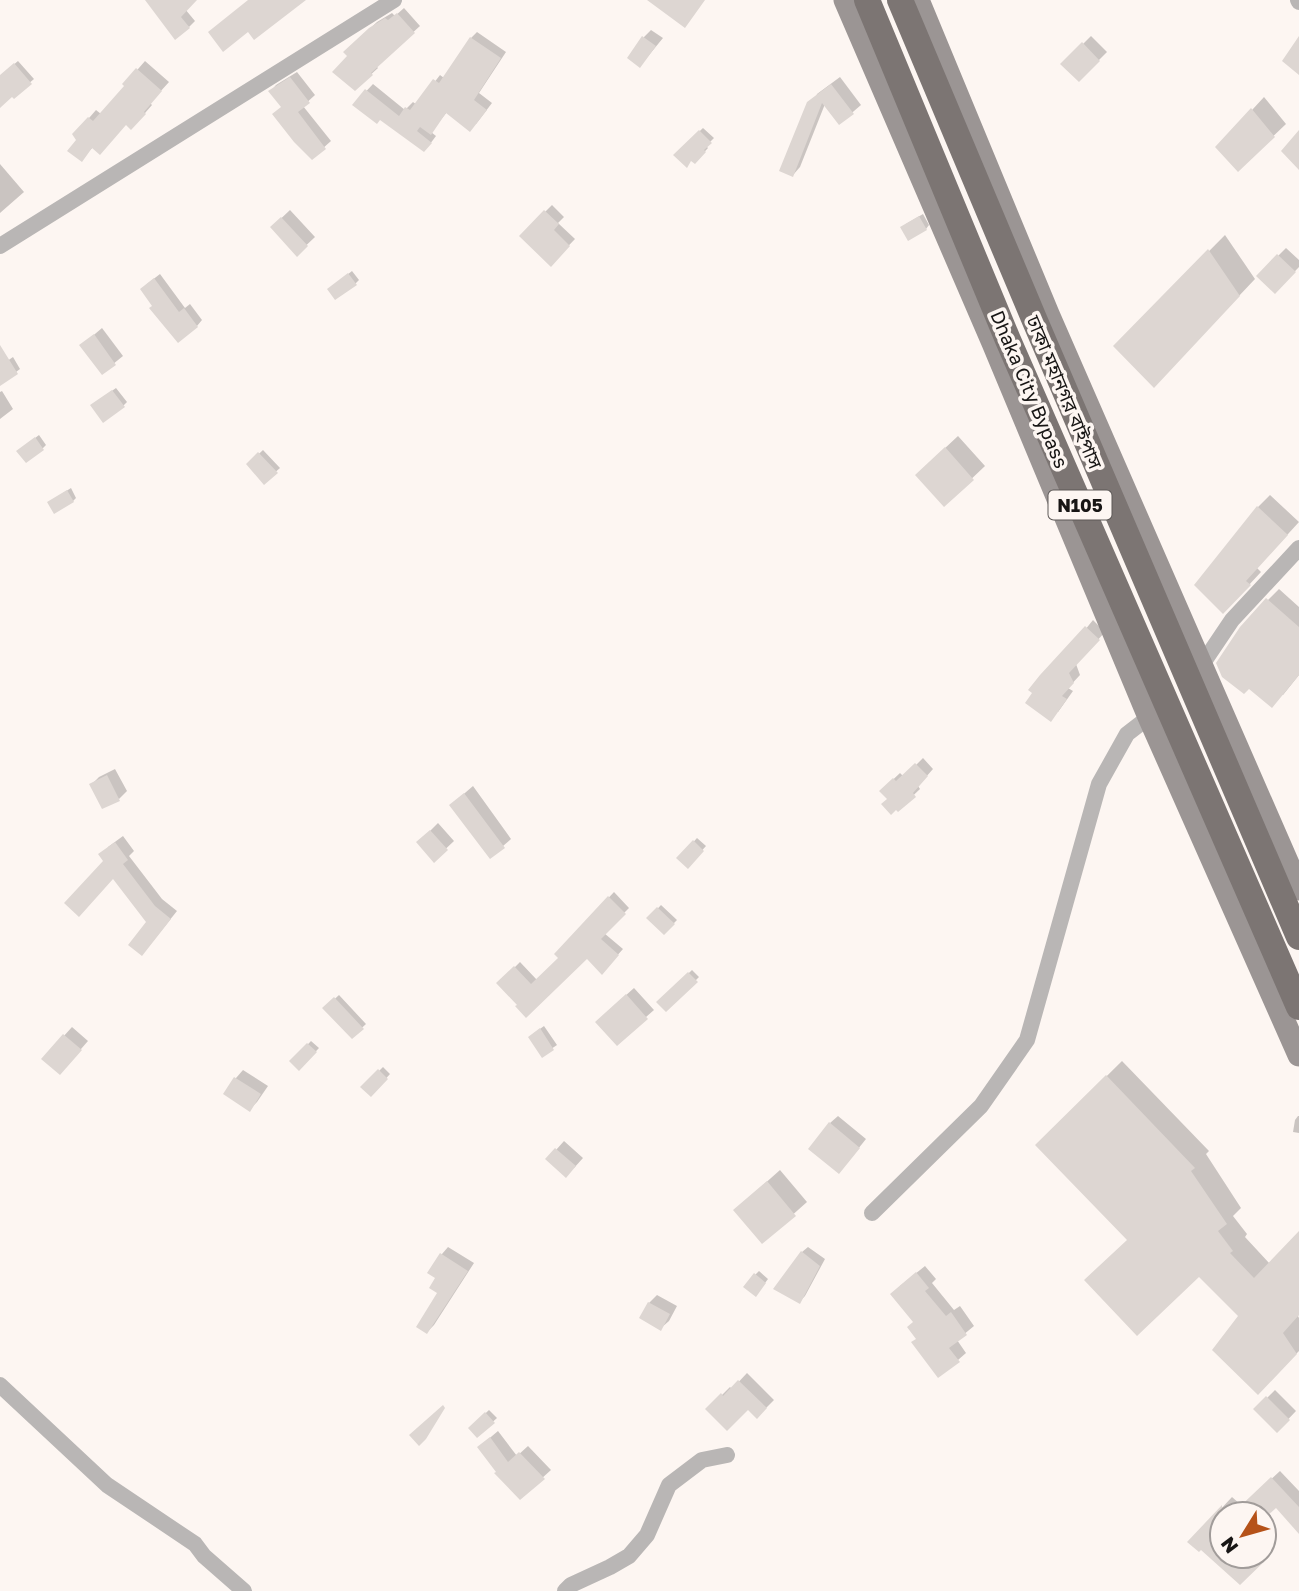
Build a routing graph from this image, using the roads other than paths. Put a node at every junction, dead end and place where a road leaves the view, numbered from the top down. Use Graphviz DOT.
graph roads {
  1 [pos="394,0"];
  2 [pos="845,0"];
  3 [pos="867,0"];
  4 [pos="900,0"];
  5 [pos="918,0"];
  6 [pos="0,246"];
  7 [pos="1299,548"];
  8 [pos="1200,666"];
  9 [pos="1149,717"];
  10 [pos="1299,889"];
  11 [pos="1299,937"];
  12 [pos="1299,1007"];
  13 [pos="1299,1055"];
  14 [pos="872,1213"];
  15 [pos="0,1385"];
  16 [pos="727,1455"];
  17 [pos="244,1591"];
  18 [pos="565,1591"];
  1 -- 6 [label="street"];
  2 -- 9 [label="main road"];
  3 -- 12 [label="highway, Dhaka City Bypass / N105"];
  4 -- 11 [label="highway, ঢাকা মহানগর বাইপাস / N105"];
  5 -- 8 [label="main road"];
  7 -- 8 [label="street"];
  8 -- 10 [label="main road"];
  9 -- 13 [label="main road"];
  9 -- 14 [label="street"];
  15 -- 17 [label="street"];
  16 -- 18 [label="street"];
}
